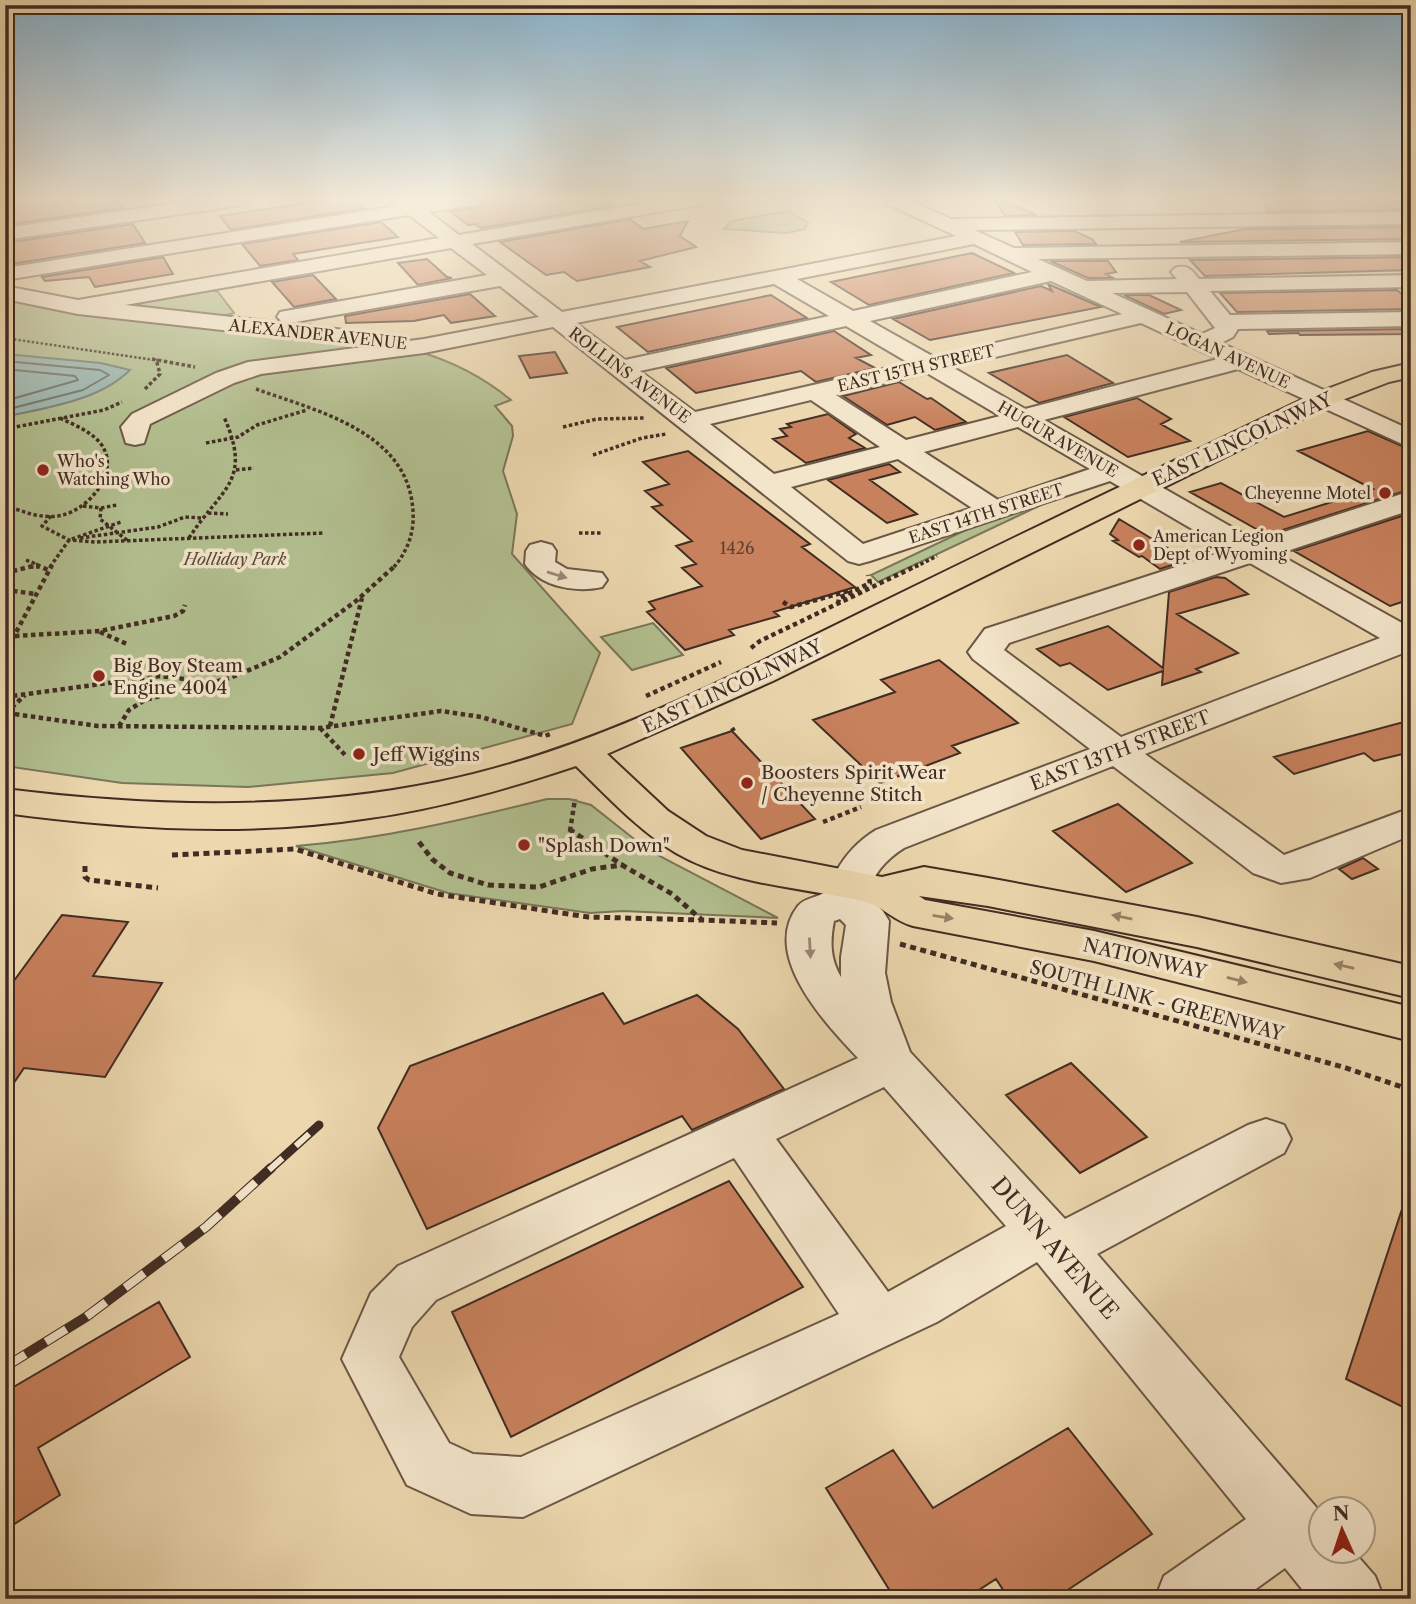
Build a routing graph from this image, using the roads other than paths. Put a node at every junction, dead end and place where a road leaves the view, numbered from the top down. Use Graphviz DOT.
graph roads {
  1 [pos="220,274"];
  2 [pos="269,274"];
  3 [pos="496,274"];
  4 [pos="794,274"];
  5 [pos="1053,274"];
  6 [pos="1183,274"];
  7 [pos="778,277"];
  8 [pos="503,279"];
  9 [pos="226,281"];
  10 [pos="1411,281"];
  11 [pos="1193,286"];
  12 [pos="1082,287"];
  13 [pos="5,292"];
  14 [pos="78,307"];
  15 [pos="1143,316"];
  16 [pos="850,318"];
  17 [pos="1411,319"];
  18 [pos="558,320"];
  19 [pos="1224,322"];
  20 [pos="262,325"];
  21 [pos="1203,344"];
  22 [pos="424,346"];
  23 [pos="1239,360"];
  24 [pos="931,364"];
  25 [pos="257,367"];
  26 [pos="620,368"];
  27 [pos="1411,370"];
  28 [pos="814,391"];
  29 [pos="1323,399"];
  30 [pos="1022,418"];
  31 [pos="681,423"];
  32 [pos="135,437"];
  33 [pos="1411,440"];
  34 [pos="902,449"];
  35 [pos="1126,479"];
  36 [pos="769,484"];
  37 [pos="1411,500"];
  38 [pos="994,510"];
  39 [pos="541,551"];
  40 [pos="1252,552"];
  41 [pos="859,555"];
  42 [pos="591,580"];
  43 [pos="1409,640"];
  44 [pos="570,742"];
  45 [pos="1116,751"];
  46 [pos="5,801"];
  47 [pos="1411,820"];
  48 [pos="858,892"];
  49 [pos="1411,982"];
  50 [pos="1411,1024"];
  51 [pos="891,1063"];
  52 [pos="743,1132"];
  53 [pos="1266,1139"];
  54 [pos="1051,1240"];
  55 [pos="878,1324"];
  56 [pos="1291,1525"];
  57 [pos="1187,1599"];
  58 [pos="1352,1599"];
  1 -- 9 [label="street"];
  2 -- 9 [label="street"];
  3 -- 8 [label="street, ROLLINS AVENUE"];
  4 -- 7 [label="street"];
  5 -- 12 [label="street, LOGAN AVENUE"];
  5 -- 16 [label="street"];
  6 -- 11 [label="street"];
  7 -- 16 [label="street, HUGUR AVENUE"];
  7 -- 18 [label="street"];
  8 -- 18 [label="street, ROLLINS AVENUE"];
  8 -- 20 [label="street"];
  9 -- 14 [label="street"];
  9 -- 20 [label="street"];
  10 -- 11 [label="street"];
  11 -- 12 [label="street"];
  11 -- 19 [label="street"];
  12 -- 15 [label="street, LOGAN AVENUE"];
  13 -- 14 [label="street, ALEXANDER AVENUE"];
  14 -- 20 [label="street, ALEXANDER AVENUE"];
  15 -- 21 [label="street, LOGAN AVENUE"];
  15 -- 24 [label="street, EAST 15TH STREET"];
  16 -- 24 [label="street, HUGUR AVENUE"];
  16 -- 26 [label="street"];
  17 -- 19 [label="street"];
  18 -- 22 [label="street"];
  18 -- 26 [label="street, ROLLINS AVENUE"];
  19 -- 21 [label="street"];
  20 -- 22 [label="street, ALEXANDER AVENUE"];
  20 -- 25 [label="street"];
  21 -- 23 [label="street, LOGAN AVENUE"];
  22 -- 25 [label="street"];
  23 -- 29 [label="street, LOGAN AVENUE"];
  23 -- 30 [label="street"];
  24 -- 28 [label="street, EAST 15TH STREET"];
  24 -- 30 [label="street, HUGUR AVENUE"];
  25 -- 32 [label="street"];
  26 -- 31 [label="street, ROLLINS AVENUE"];
  27 -- 29 [label="main road, EAST LINCOLNWAY"];
  28 -- 31 [label="street, EAST 15TH STREET"];
  28 -- 34 [label="street"];
  29 -- 33 [label="street, LOGAN AVENUE"];
  29 -- 35 [label="main road, EAST LINCOLNWAY"];
  30 -- 34 [label="street"];
  30 -- 35 [label="street, HUGUR AVENUE"];
  31 -- 36 [label="street, ROLLINS AVENUE"];
  34 -- 36 [label="street"];
  34 -- 38 [label="street"];
  35 -- 38 [label="street, EAST 14TH STREET"];
  35 -- 40 [label="street, HUGUR AVENUE"];
  35 -- 44 [label="main road, EAST LINCOLNWAY"];
  36 -- 41 [label="street, ROLLINS AVENUE"];
  37 -- 40 [label="street"];
  38 -- 41 [label="street, EAST 14TH STREET"];
  39 -- 42 [label="street, one-way"];
  40 -- 43 [label="street, HUGUR AVENUE"];
  40 -- 45 [label="street"];
  43 -- 45 [label="street, EAST 13TH STREET"];
  44 -- 46 [label="main road, EAST LINCOLNWAY"];
  44 -- 48 [label="main road, NATIONWAY"];
  45 -- 47 [label="street"];
  45 -- 48 [label="street, EAST 13TH STREET"];
  49 -- 48 [label="main road, NATIONWAY, one-way"];
  48 -- 50 [label="main road, NATIONWAY, one-way"];
  48 -- 51 [label="street, DUNN AVENUE"];
  51 -- 52 [label="street"];
  51 -- 54 [label="street, DUNN AVENUE"];
  52 -- 55 [label="street"];
  52 -- 55 [label="street"];
  53 -- 54 [label="street"];
  54 -- 55 [label="street"];
  54 -- 56 [label="street, DUNN AVENUE"];
  56 -- 57 [label="street"];
  56 -- 58 [label="street, DUNN AVENUE"];
}
